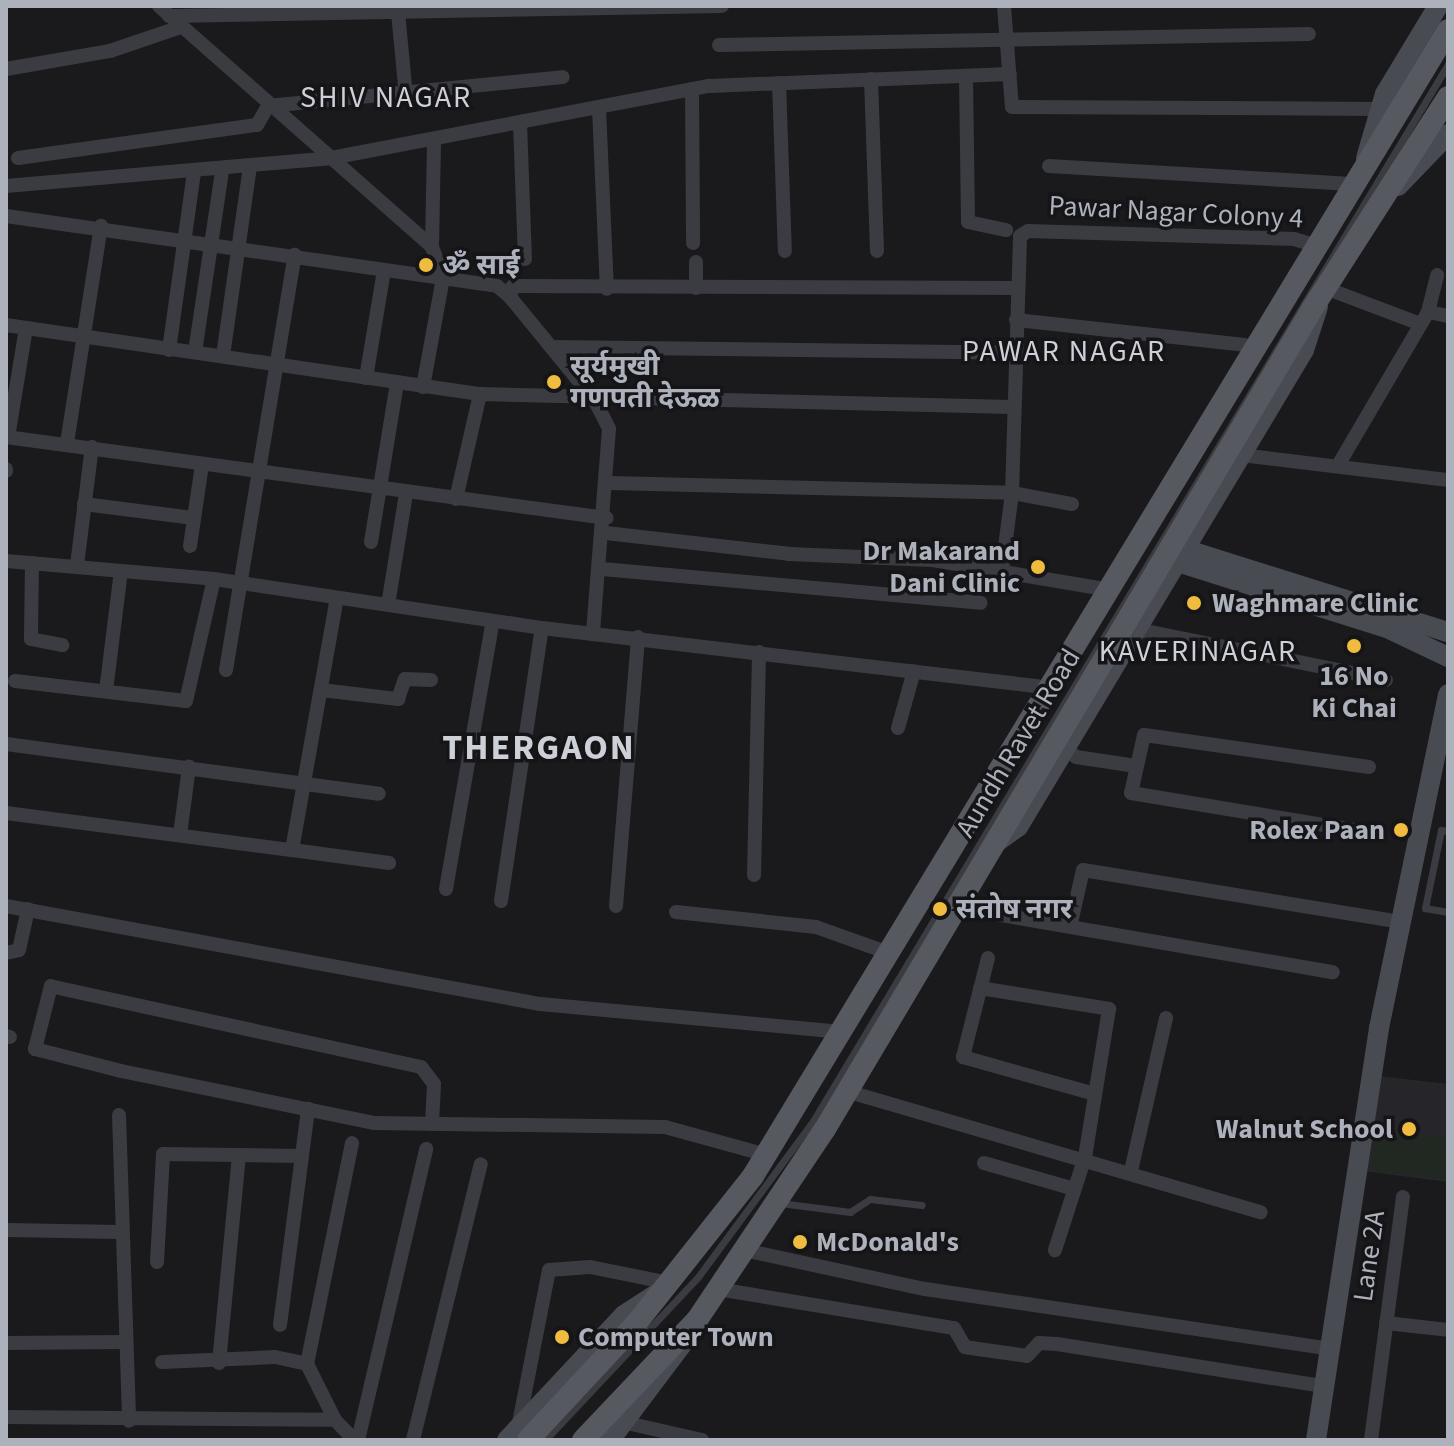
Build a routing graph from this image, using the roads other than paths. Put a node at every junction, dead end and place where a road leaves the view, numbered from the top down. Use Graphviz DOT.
graph roads {
  1 [pos="722,6"];
  2 [pos="1004,6"];
  3 [pos="1438,6"];
  4 [pos="164,11"];
  5 [pos="398,12"];
  6 [pos="181,27"];
  7 [pos="1448,30"];
  8 [pos="1309,34"];
  9 [pos="1007,38"];
  10 [pos="719,45"];
  11 [pos="1448,64"];
  12 [pos="6,69"];
  13 [pos="1010,74"];
  14 [pos="563,77"];
  15 [pos="966,77"];
  16 [pos="871,79"];
  17 [pos="779,83"];
  18 [pos="692,89"];
  19 [pos="406,96"];
  20 [pos="1448,97"];
  21 [pos="268,106"];
  22 [pos="599,108"];
  23 [pos="1386,116"];
  24 [pos="520,123"];
  25 [pos="1448,134"];
  26 [pos="434,139"];
  27 [pos="18,158"];
  28 [pos="331,158"];
  29 [pos="1049,166"];
  30 [pos="250,167"];
  31 [pos="222,171"];
  32 [pos="194,173"];
  33 [pos="1357,180"];
  34 [pos="6,186"];
  35 [pos="1389,195"];
  36 [pos="6,216"];
  37 [pos="101,226"];
  38 [pos="1006,230"];
  39 [pos="184,239"];
  40 [pos="212,243"];
  41 [pos="693,243"];
  42 [pos="240,246"];
  43 [pos="432,247"];
  44 [pos="1320,247"];
  45 [pos="785,251"];
  46 [pos="877,251"];
  47 [pos="295,255"];
  48 [pos="525,259"];
  49 [pos="696,262"];
  50 [pos="384,270"];
  51 [pos="1437,275"];
  52 [pos="1303,277"];
  53 [pos="444,278"];
  54 [pos="696,288"];
  55 [pos="1018,288"];
  56 [pos="607,289"];
  57 [pos="1323,295"];
  58 [pos="510,297"];
  59 [pos="1448,316"];
  60 [pos="1423,318"];
  61 [pos="1016,320"];
  62 [pos="6,325"];
  63 [pos="26,328"];
  64 [pos="84,336"];
  65 [pos="1245,345"];
  66 [pos="552,347"];
  67 [pos="169,350"];
  68 [pos="195,352"];
  69 [pos="1015,353"];
  70 [pos="223,356"];
  71 [pos="279,366"];
  72 [pos="366,378"];
  73 [pos="397,384"];
  74 [pos="423,387"];
  75 [pos="480,394"];
  76 [pos="595,401"];
  77 [pos="1012,407"];
  78 [pos="7,437"];
  79 [pos="67,443"];
  80 [pos="92,447"];
  81 [pos="1241,455"];
  82 [pos="1340,462"];
  83 [pos="202,465"];
  84 [pos="262,474"];
  85 [pos="1448,480"];
  86 [pos="610,483"];
  87 [pos="379,492"];
  88 [pos="1012,493"];
  89 [pos="406,494"];
  90 [pos="456,499"];
  91 [pos="84,504"];
  92 [pos="1072,504"];
  93 [pos="194,518"];
  94 [pos="606,525"];
  95 [pos="371,542"];
  96 [pos="190,546"];
  97 [pos="1177,555"];
  98 [pos="6,561"];
  99 [pos="32,563"];
  100 [pos="77,565"];
  101 [pos="1217,568"];
  102 [pos="602,569"];
  103 [pos="1002,570"];
  104 [pos="121,571"];
  105 [pos="214,579"];
  106 [pos="243,583"];
  107 [pos="1099,588"];
  108 [pos="337,598"];
  109 [pos="980,603"];
  110 [pos="388,605"];
  111 [pos="493,621"];
  112 [pos="542,628"];
  113 [pos="1136,629"];
  114 [pos="1448,632"];
  115 [pos="593,634"];
  116 [pos="638,637"];
  117 [pos="62,645"];
  118 [pos="759,652"];
  119 [pos="1448,657"];
  120 [pos="226,670"];
  121 [pos="914,671"];
  122 [pos="431,680"];
  123 [pos="1386,680"];
  124 [pos="15,681"];
  125 [pos="1038,686"];
  126 [pos="321,690"];
  127 [pos="106,691"];
  128 [pos="1448,694"];
  129 [pos="898,728"];
  130 [pos="6,744"];
  131 [pos="1065,748"];
  132 [pos="1136,766"];
  133 [pos="189,767"];
  134 [pos="1369,767"];
  135 [pos="303,779"];
  136 [pos="379,794"];
  137 [pos="6,813"];
  138 [pos="967,829"];
  139 [pos="1448,831"];
  140 [pos="1372,833"];
  141 [pos="180,835"];
  142 [pos="991,847"];
  143 [pos="292,850"];
  144 [pos="389,863"];
  145 [pos="754,875"];
  146 [pos="446,889"];
  147 [pos="960,900"];
  148 [pos="501,901"];
  149 [pos="6,906"];
  150 [pos="616,906"];
  151 [pos="28,909"];
  152 [pos="676,912"];
  153 [pos="1448,912"];
  154 [pos="1402,922"];
  155 [pos="1070,927"];
  156 [pos="6,953"];
  157 [pos="889,953"];
  158 [pos="988,958"];
  159 [pos="1333,972"];
  160 [pos="980,988"];
  161 [pos="1166,1018"];
  162 [pos="842,1032"];
  163 [pos="846,1091"];
  164 [pos="1095,1094"];
  165 [pos="308,1109"];
  166 [pos="119,1115"];
  167 [pos="432,1124"];
  168 [pos="352,1143"];
  169 [pos="426,1149"];
  170 [pos="767,1155"];
  171 [pos="302,1156"];
  172 [pos="239,1157"];
  173 [pos="1085,1157"];
  174 [pos="984,1163"];
  175 [pos="481,1164"];
  176 [pos="1131,1171"];
  177 [pos="1074,1189"];
  178 [pos="1403,1197"];
  179 [pos="777,1202"];
  180 [pos="922,1205"];
  181 [pos="1261,1212"];
  182 [pos="6,1230"];
  183 [pos="119,1232"];
  184 [pos="744,1250"];
  185 [pos="1055,1250"];
  186 [pos="157,1262"];
  187 [pos="665,1287"];
  188 [pos="718,1289"];
  189 [pos="697,1320"];
  190 [pos="1386,1323"];
  191 [pos="280,1325"];
  192 [pos="640,1329"];
  193 [pos="1448,1330"];
  194 [pos="124,1342"];
  195 [pos="6,1343"];
  196 [pos="1326,1348"];
  197 [pos="162,1362"];
  198 [pos="219,1363"];
  199 [pos="307,1364"];
  200 [pos="1322,1386"];
  201 [pos="6,1417"];
  202 [pos="335,1420"];
  203 [pos="129,1421"];
  204 [pos="627,1423"];
  205 [pos="518,1436"];
  206 [pos="356,1440"];
  207 [pos="413,1440"];
  208 [pos="545,1440"];
  209 [pos="583,1440"];
  210 [pos="610,1440"];
  211 [pos="702,1440"];
  212 [pos="1316,1440"];
  213 [pos="1371,1440"];
  1 -- 5 [label="street"];
  2 -- 9 [label="street"];
  3 -- 23 [label="street"];
  4 -- 5 [label="street"];
  4 -- 6 [label="street"];
  5 -- 19 [label="street"];
  6 -- 12 [label="street"];
  6 -- 21 [label="street"];
  7 -- 23 [label="main road, Aundh Ravet Road"];
  8 -- 9 [label="street"];
  9 -- 10 [label="street"];
  9 -- 13 [label="street"];
  11 -- 192 [label="lane"];
  13 -- 15 [label="street"];
  13 -- 23 [label="street"];
  14 -- 19 [label="street"];
  15 -- 16 [label="street"];
  15 -- 38 [label="street"];
  16 -- 17 [label="street"];
  16 -- 46 [label="street"];
  17 -- 18 [label="street"];
  17 -- 45 [label="street"];
  18 -- 22 [label="street"];
  18 -- 41 [label="street"];
  19 -- 21 [label="street"];
  20 -- 35 [label="main road, Aundh Ravet Road"];
  21 -- 27 [label="street"];
  21 -- 28 [label="street"];
  22 -- 24 [label="street"];
  22 -- 56 [label="street"];
  23 -- 33 [label="main road, Aundh Ravet Road"];
  24 -- 26 [label="street"];
  24 -- 48 [label="street"];
  25 -- 35 [label="street"];
  26 -- 28 [label="street"];
  26 -- 43 [label="street"];
  28 -- 30 [label="street"];
  28 -- 43 [label="street"];
  29 -- 33 [label="street"];
  30 -- 31 [label="street"];
  30 -- 42 [label="street"];
  31 -- 32 [label="street"];
  31 -- 40 [label="street"];
  32 -- 34 [label="street"];
  32 -- 39 [label="street"];
  33 -- 44 [label="main road, Aundh Ravet Road"];
  35 -- 57 [label="main road, Aundh Ravet Road"];
  36 -- 37 [label="street"];
  37 -- 39 [label="street"];
  37 -- 64 [label="street"];
  39 -- 40 [label="street"];
  39 -- 67 [label="street"];
  40 -- 42 [label="street"];
  40 -- 68 [label="street"];
  42 -- 47 [label="street"];
  42 -- 70 [label="street"];
  43 -- 53 [label="street"];
  44 -- 52 [label="main road, Aundh Ravet Road"];
  44 -- 55 [label="street, Pawar Nagar Colony 4"];
  47 -- 50 [label="street"];
  47 -- 71 [label="street"];
  49 -- 54 [label="street"];
  50 -- 53 [label="street"];
  50 -- 72 [label="street"];
  51 -- 60 [label="street"];
  52 -- 65 [label="street"];
  52 -- 138 [label="main road, Aundh Ravet Road"];
  53 -- 58 [label="street"];
  53 -- 74 [label="street"];
  54 -- 55 [label="street"];
  54 -- 56 [label="street"];
  55 -- 61 [label="street"];
  56 -- 58 [label="street"];
  57 -- 60 [label="street"];
  57 -- 81 [label="street"];
  57 -- 142 [label="main road, Aundh Ravet Road"];
  58 -- 66 [label="street"];
  59 -- 60 [label="street"];
  60 -- 82 [label="street"];
  61 -- 65 [label="street"];
  61 -- 69 [label="street"];
  62 -- 63 [label="street"];
  63 -- 64 [label="street"];
  63 -- 78 [label="street"];
  64 -- 67 [label="street"];
  64 -- 79 [label="street"];
  65 -- 107 [label="street"];
  66 -- 69 [label="street"];
  66 -- 76 [label="street"];
  67 -- 68 [label="street"];
  68 -- 70 [label="street"];
  69 -- 77 [label="street"];
  70 -- 71 [label="street"];
  71 -- 72 [label="street"];
  71 -- 84 [label="street"];
  72 -- 73 [label="street"];
  73 -- 74 [label="street"];
  73 -- 87 [label="street"];
  74 -- 75 [label="street"];
  75 -- 76 [label="street"];
  75 -- 90 [label="street"];
  76 -- 77 [label="street"];
  76 -- 86 [label="street"];
  77 -- 88 [label="street"];
  78 -- 79 [label="street"];
  79 -- 80 [label="street"];
  80 -- 83 [label="street"];
  80 -- 91 [label="street"];
  81 -- 82 [label="street"];
  81 -- 97 [label="street"];
  82 -- 85 [label="street"];
  83 -- 84 [label="street"];
  83 -- 93 [label="street"];
  84 -- 87 [label="street"];
  84 -- 106 [label="street"];
  86 -- 88 [label="street"];
  86 -- 94 [label="street"];
  87 -- 89 [label="street"];
  87 -- 95 [label="street"];
  88 -- 92 [label="street"];
  88 -- 103 [label="street"];
  89 -- 90 [label="street"];
  89 -- 110 [label="street"];
  90 -- 94 [label="street"];
  91 -- 93 [label="street"];
  91 -- 100 [label="street"];
  93 -- 96 [label="street"];
  94 -- 102 [label="street"];
  94 -- 103 [label="street"];
  97 -- 101 [label="street"];
  97 -- 113 [label="street"];
  98 -- 99 [label="street"];
  99 -- 100 [label="street"];
  99 -- 117 [label="street"];
  100 -- 104 [label="street"];
  101 -- 114 [label="street"];
  101 -- 119 [label="street"];
  102 -- 109 [label="street"];
  102 -- 115 [label="street"];
  103 -- 107 [label="street"];
  104 -- 105 [label="street"];
  104 -- 127 [label="street"];
  105 -- 106 [label="street"];
  105 -- 127 [label="street"];
  106 -- 108 [label="street"];
  106 -- 120 [label="street"];
  107 -- 125 [label="street"];
  108 -- 110 [label="street"];
  108 -- 126 [label="street"];
  110 -- 111 [label="street"];
  111 -- 112 [label="street"];
  111 -- 146 [label="street"];
  112 -- 115 [label="street"];
  112 -- 148 [label="street"];
  113 -- 123 [label="street"];
  113 -- 131 [label="street"];
  115 -- 116 [label="street"];
  116 -- 118 [label="street"];
  116 -- 150 [label="street"];
  118 -- 121 [label="street"];
  118 -- 145 [label="street"];
  121 -- 125 [label="street"];
  121 -- 129 [label="street"];
  122 -- 126 [label="street"];
  124 -- 127 [label="street"];
  125 -- 138 [label="street"];
  126 -- 135 [label="street"];
  128 -- 154 [label="street"];
  130 -- 133 [label="street"];
  131 -- 132 [label="street"];
  131 -- 142 [label="street"];
  132 -- 134 [label="street"];
  132 -- 140 [label="street"];
  133 -- 135 [label="street"];
  133 -- 141 [label="street"];
  135 -- 136 [label="street"];
  135 -- 143 [label="street"];
  137 -- 141 [label="street"];
  138 -- 157 [label="main road, Aundh Ravet Road"];
  139 -- 153 [label="lane"];
  141 -- 143 [label="street"];
  142 -- 147 [label="main road, Aundh Ravet Road"];
  143 -- 144 [label="street"];
  147 -- 155 [label="street"];
  147 -- 163 [label="main road, Aundh Ravet Road"];
  149 -- 151 [label="street"];
  151 -- 156 [label="street"];
  151 -- 162 [label="street"];
  152 -- 157 [label="street"];
  154 -- 155 [label="street"];
  154 -- 196 [label="street"];
  155 -- 159 [label="street"];
  157 -- 162 [label="main road, Aundh Ravet Road"];
  158 -- 160 [label="street"];
  160 -- 164 [label="street"];
  160 -- 164 [label="street"];
  161 -- 176 [label="street"];
  162 -- 170 [label="main road, Aundh Ravet Road"];
  163 -- 173 [label="street"];
  163 -- 179 [label="main road, Aundh Ravet Road"];
  164 -- 173 [label="street"];
  165 -- 167 [label="street"];
  165 -- 167 [label="street"];
  165 -- 171 [label="street"];
  166 -- 183 [label="street"];
  167 -- 170 [label="street"];
  168 -- 199 [label="street"];
  169 -- 206 [label="street"];
  170 -- 187 [label="main road, Aundh Ravet Road"];
  171 -- 172 [label="street"];
  171 -- 191 [label="street"];
  172 -- 186 [label="street"];
  172 -- 198 [label="street"];
  173 -- 176 [label="street"];
  173 -- 177 [label="street"];
  174 -- 177 [label="street"];
  175 -- 207 [label="street"];
  176 -- 181 [label="street"];
  177 -- 185 [label="street"];
  178 -- 190 [label="street, Lane 2A"];
  179 -- 180 [label="lane"];
  179 -- 184 [label="main road, Aundh Ravet Road"];
  182 -- 183 [label="street"];
  183 -- 194 [label="street"];
  184 -- 188 [label="main road, Aundh Ravet Road"];
  184 -- 196 [label="street"];
  187 -- 192 [label="main road, Aundh Ravet Road"];
  187 -- 205 [label="street"];
  187 -- 205 [label="street"];
  188 -- 189 [label="main road, Aundh Ravet Road"];
  188 -- 200 [label="street"];
  189 -- 204 [label="street"];
  189 -- 209 [label="main road, Aundh Ravet Road"];
  190 -- 193 [label="street"];
  190 -- 213 [label="street, Lane 2A"];
  192 -- 205 [label="main road, Aundh Ravet Road"];
  192 -- 208 [label="lane"];
  194 -- 195 [label="street"];
  194 -- 203 [label="street"];
  196 -- 200 [label="street"];
  197 -- 198 [label="street"];
  198 -- 199 [label="street"];
  199 -- 202 [label="street"];
  200 -- 212 [label="street"];
  201 -- 203 [label="street"];
  202 -- 203 [label="street"];
  202 -- 206 [label="street"];
  204 -- 210 [label="street"];
  204 -- 211 [label="street"];
}
